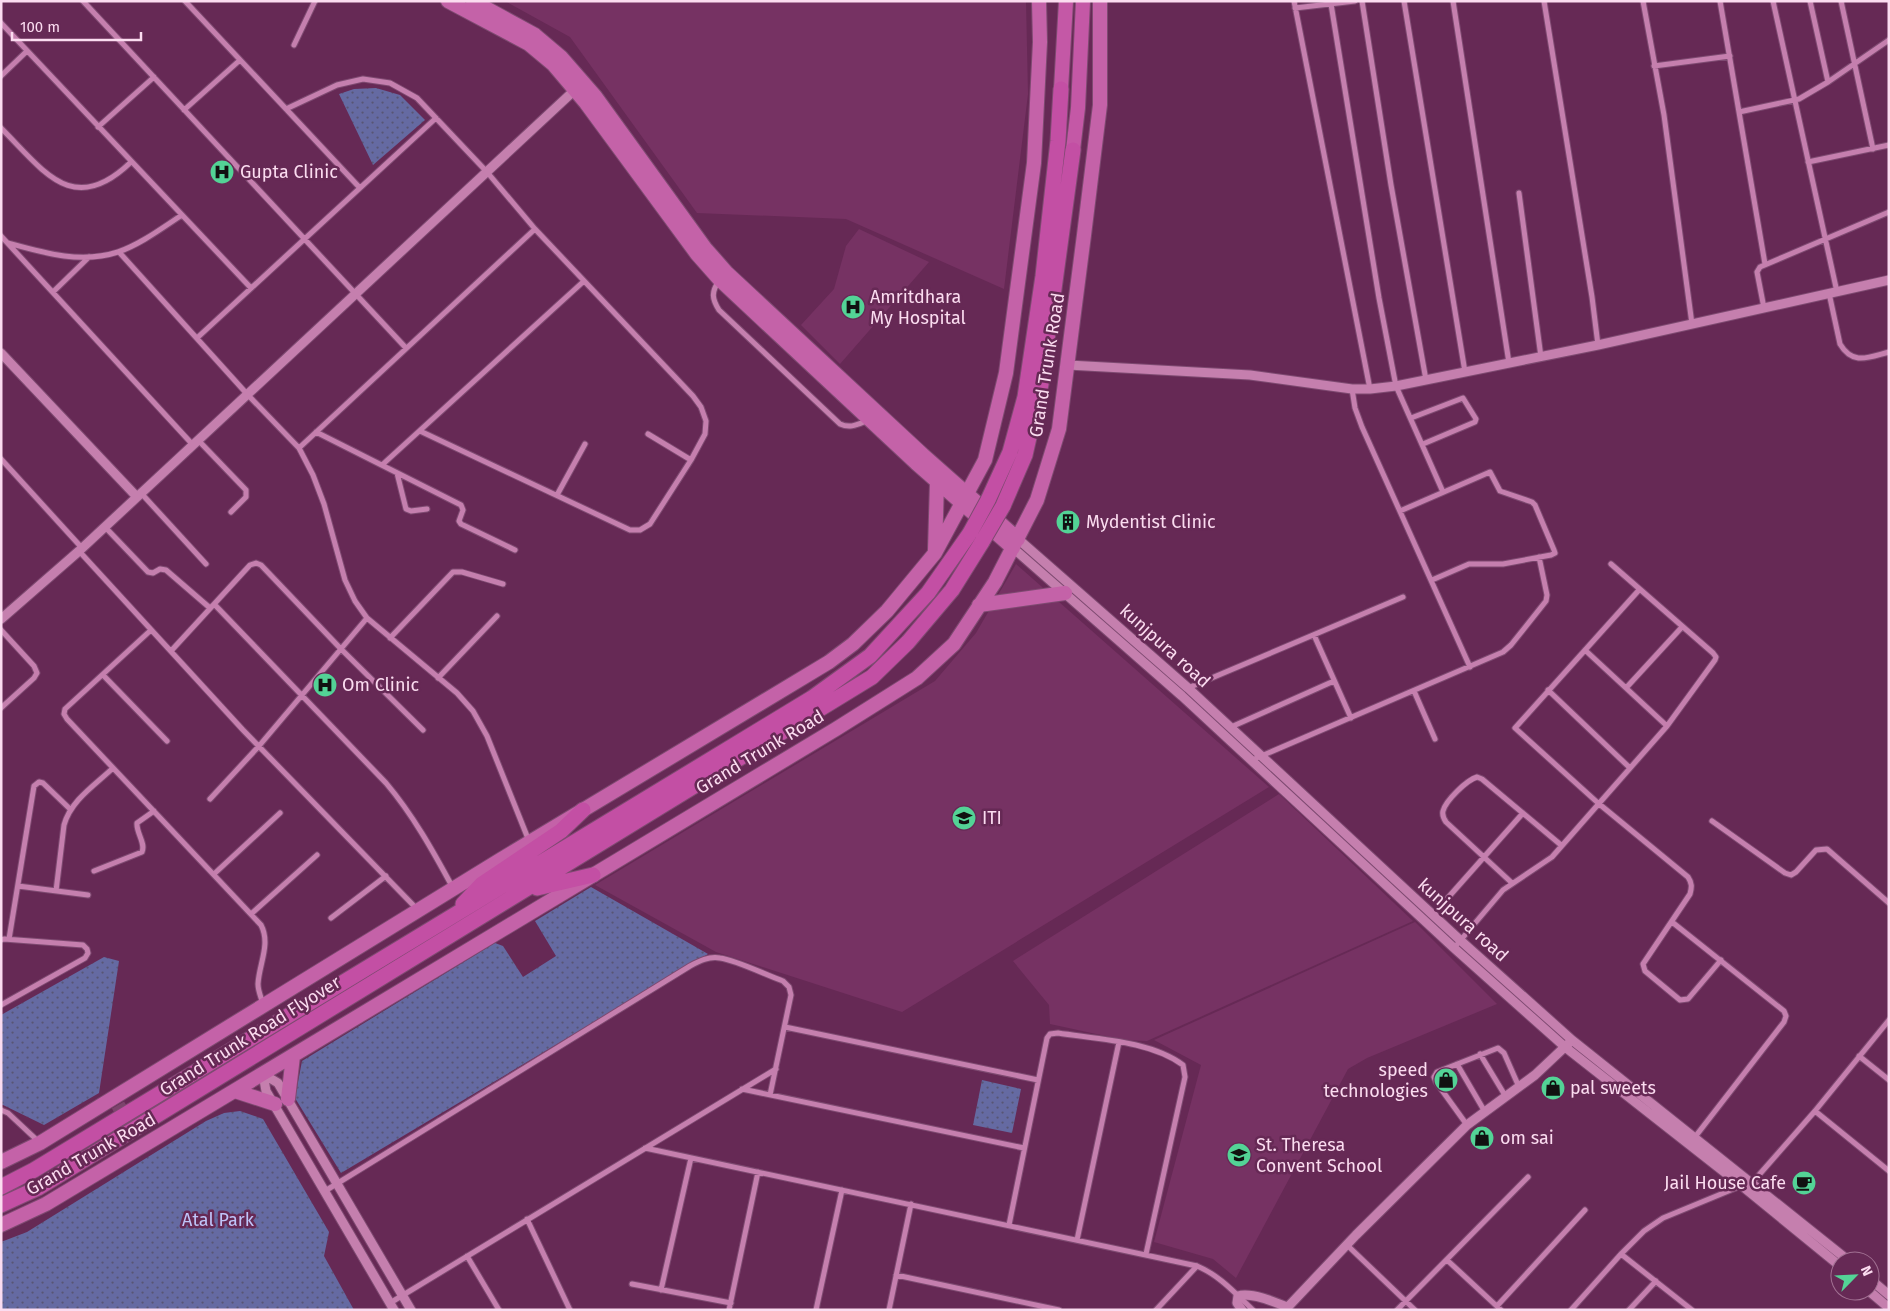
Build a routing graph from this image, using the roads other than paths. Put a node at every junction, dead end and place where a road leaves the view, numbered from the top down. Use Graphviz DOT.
graph roads {
  1 [pos="83,1"];
  2 [pos="185,1"];
  3 [pos="315,1"];
  4 [pos="448,1"];
  5 [pos="473,1"];
  6 [pos="1039,1"];
  7 [pos="1066,1"];
  8 [pos="1083,1"];
  9 [pos="1100,1"];
  10 [pos="1294,1"];
  11 [pos="1355,1"];
  12 [pos="1362,1"];
  13 [pos="1404,1"];
  14 [pos="1453,1"];
  15 [pos="1544,1"];
  16 [pos="1643,1"];
  17 [pos="1720,1"];
  18 [pos="1773,1"];
  19 [pos="1810,1"];
  20 [pos="1840,1"];
  21 [pos="1316,3"];
  22 [pos="1331,4"];
  23 [pos="1295,8"];
  24 [pos="1,24"];
  25 [pos="1889,40"];
  26 [pos="294,44"];
  27 [pos="27,51"];
  28 [pos="1730,56"];
  29 [pos="240,60"];
  30 [pos="1854,64"];
  31 [pos="1654,66"];
  32 [pos="1,76"];
  33 [pos="154,77"];
  34 [pos="1828,82"];
  35 [pos="579,85"];
  36 [pos="1061,89"];
  37 [pos="1796,100"];
  38 [pos="286,109"];
  39 [pos="184,110"];
  40 [pos="1739,112"];
  41 [pos="436,118"];
  42 [pos="98,127"];
  43 [pos="1,128"];
  44 [pos="1889,145"];
  45 [pos="1873,149"];
  46 [pos="1073,150"];
  47 [pos="131,162"];
  48 [pos="1808,162"];
  49 [pos="487,172"];
  50 [pos="360,188"];
  51 [pos="1519,193"];
  52 [pos="1889,212"];
  53 [pos="182,216"];
  54 [pos="535,229"];
  55 [pos="1,236"];
  56 [pos="304,239"];
  57 [pos="1825,239"];
  58 [pos="7,242"];
  59 [pos="119,252"];
  60 [pos="89,257"];
  61 [pos="1765,264"];
  62 [pos="724,276"];
  63 [pos="1889,280"];
  64 [pos="584,281"];
  65 [pos="251,288"];
  66 [pos="53,292"];
  67 [pos="1833,292"];
  68 [pos="355,294"];
  69 [pos="1764,308"];
  70 [pos="1692,324"];
  71 [pos="197,338"];
  72 [pos="1598,345"];
  73 [pos="406,348"];
  74 [pos="1889,352"];
  75 [pos="1,353"];
  76 [pos="1541,356"];
  77 [pos="1509,363"];
  78 [pos="1068,365"];
  79 [pos="1465,372"];
  80 [pos="1426,380"];
  81 [pos="1396,386"];
  82 [pos="1352,389"];
  83 [pos="1370,389"];
  84 [pos="248,394"];
  85 [pos="1411,418"];
  86 [pos="869,420"];
  87 [pos="420,431"];
  88 [pos="316,432"];
  89 [pos="648,434"];
  90 [pos="195,442"];
  91 [pos="585,444"];
  92 [pos="1423,444"];
  93 [pos="299,448"];
  94 [pos="1,459"];
  95 [pos="691,460"];
  96 [pos="382,465"];
  97 [pos="397,473"];
  98 [pos="937,482"];
  99 [pos="1443,492"];
  100 [pos="139,495"];
  101 [pos="557,495"];
  102 [pos="965,499"];
  103 [pos="427,509"];
  104 [pos="1400,511"];
  105 [pos="231,512"];
  106 [pos="105,527"];
  107 [pos="1016,543"];
  108 [pos="81,550"];
  109 [pos="515,550"];
  110 [pos="935,553"];
  111 [pos="1539,557"];
  112 [pos="206,564"];
  113 [pos="1611,564"];
  114 [pos="1432,580"];
  115 [pos="503,584"];
  116 [pos="1067,589"];
  117 [pos="1639,590"];
  118 [pos="1402,597"];
  119 [pos="979,605"];
  120 [pos="213,607"];
  121 [pos="497,616"];
  122 [pos="367,618"];
  123 [pos="1,619"];
  124 [pos="1682,627"];
  125 [pos="1,630"];
  126 [pos="151,630"];
  127 [pos="1314,635"];
  128 [pos="390,638"];
  129 [pos="340,649"];
  130 [pos="1585,650"];
  131 [pos="170,651"];
  132 [pos="1470,666"];
  133 [pos="1161,671"];
  134 [pos="103,675"];
  135 [pos="438,678"];
  136 [pos="1334,681"];
  137 [pos="1188,688"];
  138 [pos="1626,688"];
  139 [pos="1548,690"];
  140 [pos="1414,691"];
  141 [pos="301,696"];
  142 [pos="1,708"];
  143 [pos="1350,718"];
  144 [pos="1667,726"];
  145 [pos="1231,727"];
  146 [pos="422,730"];
  147 [pos="1435,740"];
  148 [pos="167,741"];
  149 [pos="259,746"];
  150 [pos="1262,756"];
  151 [pos="1252,760"];
  152 [pos="113,768"];
  153 [pos="1630,768"];
  154 [pos="210,799"];
  155 [pos="1598,803"];
  156 [pos="70,809"];
  157 [pos="583,810"];
  158 [pos="154,811"];
  159 [pos="280,813"];
  160 [pos="1523,813"];
  161 [pos="1712,822"];
  162 [pos="530,842"];
  163 [pos="1561,845"];
  164 [pos="317,855"];
  165 [pos="1484,857"];
  166 [pos="94,871"];
  167 [pos="214,874"];
  168 [pos="593,875"];
  169 [pos="386,876"];
  170 [pos="1512,883"];
  171 [pos="18,886"];
  172 [pos="454,888"];
  173 [pos="56,891"];
  174 [pos="88,895"];
  175 [pos="516,895"];
  176 [pos="1445,901"];
  177 [pos="1889,903"];
  178 [pos="418,910"];
  179 [pos="251,914"];
  180 [pos="454,915"];
  181 [pos="331,918"];
  182 [pos="1672,922"];
  183 [pos="4,939"];
  184 [pos="1457,944"];
  185 [pos="1721,960"];
  186 [pos="1,1005"];
  187 [pos="264,1005"];
  188 [pos="1889,1020"];
  189 [pos="785,1026"];
  190 [pos="1119,1042"];
  191 [pos="1568,1043"];
  192 [pos="1480,1054"];
  193 [pos="293,1056"];
  194 [pos="1859,1056"];
  195 [pos="1457,1064"];
  196 [pos="776,1068"];
  197 [pos="263,1074"];
  198 [pos="1038,1080"];
  199 [pos="1889,1080"];
  200 [pos="1519,1087"];
  201 [pos="742,1089"];
  202 [pos="235,1091"];
  203 [pos="770,1096"];
  204 [pos="1506,1097"];
  205 [pos="281,1102"];
  206 [pos="1,1110"];
  207 [pos="1816,1111"];
  208 [pos="1485,1112"];
  209 [pos="1468,1125"];
  210 [pos="1695,1137"];
  211 [pos="40,1143"];
  212 [pos="645,1148"];
  213 [pos="1024,1148"];
  214 [pos="691,1158"];
  215 [pos="1,1162"];
  216 [pos="1889,1170"];
  217 [pos="758,1172"];
  218 [pos="1528,1177"];
  219 [pos="337,1183"];
  220 [pos="1753,1184"];
  221 [pos="1742,1186"];
  222 [pos="1,1187"];
  223 [pos="842,1190"];
  224 [pos="325,1191"];
  225 [pos="911,1204"];
  226 [pos="1,1205"];
  227 [pos="1584,1210"];
  228 [pos="527,1219"];
  229 [pos="1,1225"];
  230 [pos="1009,1225"];
  231 [pos="1077,1240"];
  232 [pos="1347,1245"];
  233 [pos="1837,1251"];
  234 [pos="1146,1254"];
  235 [pos="1621,1254"];
  236 [pos="467,1256"];
  237 [pos="1830,1258"];
  238 [pos="1447,1260"];
  239 [pos="1197,1266"];
  240 [pos="896,1275"];
  241 [pos="1656,1281"];
  242 [pos="632,1284"];
  243 [pos="661,1290"];
  244 [pos="403,1296"];
  245 [pos="1238,1296"];
  246 [pos="1406,1301"];
  247 [pos="731,1303"];
  248 [pos="392,1306"];
  249 [pos="1499,1308"];
  250 [pos="1286,1309"];
  251 [pos="411,1310"];
  252 [pos="498,1310"];
  253 [pos="570,1310"];
  254 [pos="730,1310"];
  255 [pos="816,1310"];
  256 [pos="889,1310"];
  257 [pos="1059,1310"];
  258 [pos="1156,1310"];
  259 [pos="1242,1310"];
  260 [pos="1252,1310"];
  261 [pos="1397,1310"];
  262 [pos="1415,1310"];
  263 [pos="1571,1310"];
  264 [pos="1630,1310"];
  265 [pos="1692,1310"];
  1 -- 33 [label="street"];
  2 -- 29 [label="street"];
  3 -- 26 [label="street"];
  4 -- 35 [label="main road"];
  5 -- 35 [label="main road"];
  6 -- 102 [label="main road, Grand Trunk Road"];
  7 -- 36 [label="highway"];
  8 -- 46 [label="highway"];
  9 -- 78 [label="main road, Grand Trunk Road"];
  10 -- 23 [label="street"];
  11 -- 22 [label="street"];
  12 -- 80 [label="street"];
  13 -- 79 [label="street"];
  14 -- 77 [label="street"];
  15 -- 72 [label="street"];
  16 -- 31 [label="street"];
  17 -- 28 [label="street"];
  18 -- 37 [label="street"];
  19 -- 34 [label="street"];
  20 -- 30 [label="street"];
  21 -- 22 [label="street"];
  21 -- 23 [label="street"];
  22 -- 81 [label="street"];
  23 -- 83 [label="street"];
  24 -- 27 [label="street"];
  25 -- 30 [label="street"];
  27 -- 32 [label="street"];
  27 -- 42 [label="street"];
  28 -- 31 [label="street"];
  28 -- 40 [label="street"];
  29 -- 38 [label="street"];
  29 -- 39 [label="street"];
  30 -- 34 [label="street"];
  30 -- 45 [label="street"];
  31 -- 70 [label="street"];
  33 -- 39 [label="street"];
  33 -- 42 [label="street"];
  34 -- 37 [label="street"];
  35 -- 49 [label="street"];
  35 -- 62 [label="main road"];
  36 -- 180 [label="highway, bridge"];
  37 -- 40 [label="street"];
  37 -- 48 [label="street"];
  38 -- 41 [label="street"];
  38 -- 50 [label="street"];
  39 -- 56 [label="street"];
  40 -- 61 [label="street"];
  41 -- 49 [label="street"];
  41 -- 50 [label="street"];
  42 -- 47 [label="street"];
  43 -- 47 [label="street"];
  44 -- 45 [label="street"];
  45 -- 48 [label="street"];
  46 -- 175 [label="highway, bridge"];
  47 -- 53 [label="street"];
  48 -- 57 [label="street"];
  49 -- 54 [label="street"];
  49 -- 68 [label="street"];
  50 -- 56 [label="street"];
  51 -- 76 [label="street"];
  52 -- 57 [label="street"];
  53 -- 59 [label="street"];
  53 -- 65 [label="street"];
  54 -- 64 [label="street"];
  54 -- 73 [label="street"];
  55 -- 58 [label="street"];
  56 -- 65 [label="street"];
  56 -- 68 [label="street"];
  57 -- 61 [label="street"];
  57 -- 67 [label="street"];
  58 -- 60 [label="street"];
  58 -- 66 [label="street"];
  59 -- 60 [label="street"];
  59 -- 71 [label="street"];
  60 -- 66 [label="street"];
  61 -- 69 [label="street"];
  62 -- 86 [label="main road"];
  62 -- 86 [label="street"];
  62 -- 102 [label="main road"];
  63 -- 67 [label="street"];
  64 -- 87 [label="street"];
  64 -- 95 [label="street"];
  65 -- 71 [label="street"];
  66 -- 90 [label="street"];
  67 -- 69 [label="street"];
  67 -- 74 [label="street"];
  68 -- 73 [label="street"];
  68 -- 84 [label="street"];
  69 -- 70 [label="street"];
  70 -- 72 [label="street"];
  71 -- 84 [label="street"];
  72 -- 76 [label="street"];
  73 -- 88 [label="street"];
  75 -- 100 [label="street"];
  76 -- 77 [label="street"];
  77 -- 79 [label="street"];
  78 -- 82 [label="street"];
  78 -- 107 [label="main road, Grand Trunk Road"];
  79 -- 80 [label="street"];
  80 -- 81 [label="street"];
  81 -- 83 [label="street"];
  81 -- 85 [label="street"];
  82 -- 83 [label="street"];
  82 -- 104 [label="street"];
  84 -- 90 [label="street"];
  84 -- 93 [label="street"];
  85 -- 92 [label="street"];
  85 -- 92 [label="street"];
  86 -- 98 [label="main road"];
  87 -- 96 [label="street"];
  87 -- 101 [label="street"];
  88 -- 93 [label="street"];
  88 -- 96 [label="street"];
  89 -- 95 [label="street"];
  90 -- 100 [label="street"];
  90 -- 105 [label="street"];
  91 -- 101 [label="street"];
  92 -- 99 [label="street"];
  93 -- 122 [label="street"];
  94 -- 108 [label="street"];
  95 -- 101 [label="street"];
  96 -- 97 [label="street"];
  97 -- 103 [label="street"];
  97 -- 109 [label="street"];
  98 -- 102 [label="main road"];
  98 -- 110 [label="main road"];
  99 -- 104 [label="street"];
  99 -- 111 [label="street"];
  100 -- 106 [label="street"];
  100 -- 112 [label="street"];
  102 -- 107 [label="main road"];
  102 -- 110 [label="main road, Grand Trunk Road"];
  104 -- 114 [label="street"];
  106 -- 108 [label="street"];
  106 -- 120 [label="street"];
  107 -- 116 [label="street, kunjpura road"];
  107 -- 119 [label="main road, Grand Trunk Road"];
  108 -- 123 [label="street"];
  108 -- 126 [label="street"];
  110 -- 157 [label="main road, Grand Trunk Road"];
  111 -- 114 [label="street"];
  111 -- 132 [label="street"];
  113 -- 117 [label="street"];
  114 -- 132 [label="street"];
  115 -- 128 [label="street"];
  116 -- 119 [label="main road"];
  116 -- 133 [label="street, kunjpura road"];
  117 -- 124 [label="street"];
  117 -- 130 [label="street"];
  118 -- 127 [label="street"];
  119 -- 168 [label="main road, Grand Trunk Road"];
  120 -- 129 [label="street"];
  120 -- 131 [label="street"];
  120 -- 141 [label="street"];
  121 -- 135 [label="street"];
  122 -- 128 [label="street"];
  122 -- 129 [label="street"];
  124 -- 138 [label="street"];
  124 -- 144 [label="street"];
  125 -- 142 [label="street"];
  126 -- 131 [label="street"];
  126 -- 134 [label="street"];
  127 -- 136 [label="street"];
  127 -- 137 [label="street"];
  128 -- 135 [label="street"];
  129 -- 141 [label="street"];
  129 -- 146 [label="street"];
  130 -- 138 [label="street"];
  130 -- 139 [label="street"];
  131 -- 149 [label="street"];
  132 -- 140 [label="street"];
  133 -- 137 [label="street, kunjpura road"];
  133 -- 151 [label="street, kunjpura road"];
  134 -- 148 [label="street"];
  134 -- 152 [label="street"];
  135 -- 162 [label="street"];
  136 -- 143 [label="street"];
  136 -- 145 [label="street"];
  137 -- 145 [label="street, kunjpura road"];
  138 -- 144 [label="street"];
  139 -- 153 [label="street"];
  139 -- 155 [label="street"];
  140 -- 143 [label="street"];
  140 -- 147 [label="street"];
  141 -- 149 [label="street"];
  141 -- 172 [label="street"];
  143 -- 150 [label="street"];
  144 -- 153 [label="street"];
  145 -- 150 [label="street, kunjpura road"];
  149 -- 154 [label="street"];
  149 -- 169 [label="street"];
  150 -- 151 [label="street"];
  150 -- 184 [label="street, kunjpura road"];
  151 -- 184 [label="street, kunjpura road"];
  152 -- 156 [label="street"];
  152 -- 158 [label="street"];
  153 -- 155 [label="street"];
  155 -- 163 [label="street"];
  155 -- 182 [label="street"];
  156 -- 171 [label="street"];
  156 -- 173 [label="street"];
  157 -- 162 [label="main road, Grand Trunk Road"];
  157 -- 180 [label="highway"];
  158 -- 166 [label="street"];
  158 -- 167 [label="street"];
  159 -- 167 [label="street"];
  160 -- 163 [label="street"];
  160 -- 165 [label="street"];
  160 -- 165 [label="street"];
  161 -- 177 [label="street"];
  162 -- 172 [label="main road, Grand Trunk Road"];
  163 -- 170 [label="street"];
  164 -- 179 [label="street"];
  165 -- 170 [label="street"];
  165 -- 176 [label="street"];
  167 -- 179 [label="street"];
  168 -- 175 [label="highway"];
  168 -- 193 [label="main road, Grand Trunk Road"];
  169 -- 178 [label="street"];
  169 -- 181 [label="street"];
  170 -- 184 [label="street"];
  171 -- 173 [label="street"];
  171 -- 183 [label="street"];
  172 -- 178 [label="main road, Grand Trunk Road"];
  173 -- 174 [label="street"];
  175 -- 226 [label="highway, Grand Trunk Road Flyover"];
  178 -- 187 [label="main road, Grand Trunk Road"];
  179 -- 187 [label="street"];
  180 -- 222 [label="highway"];
  182 -- 185 [label="street"];
  182 -- 185 [label="street"];
  183 -- 186 [label="street"];
  184 -- 191 [label="street, kunjpura road"];
  185 -- 210 [label="street"];
  187 -- 211 [label="main road, Grand Trunk Road"];
  188 -- 194 [label="street"];
  189 -- 196 [label="street"];
  189 -- 198 [label="street"];
  189 -- 219 [label="street"];
  190 -- 198 [label="street"];
  190 -- 231 [label="street"];
  190 -- 234 [label="street"];
  191 -- 200 [label="street"];
  191 -- 210 [label="street, kunjpura road"];
  191 -- 221 [label="street, kunjpura road"];
  192 -- 195 [label="street"];
  192 -- 200 [label="street"];
  192 -- 204 [label="street"];
  193 -- 197 [label="main road, Grand Trunk Road"];
  193 -- 205 [label="main road"];
  194 -- 199 [label="street"];
  194 -- 207 [label="street"];
  195 -- 208 [label="street"];
  195 -- 209 [label="street"];
  196 -- 201 [label="street"];
  196 -- 203 [label="street"];
  197 -- 202 [label="main road, Grand Trunk Road"];
  197 -- 205 [label="street"];
  197 -- 205 [label="street"];
  198 -- 213 [label="street"];
  200 -- 204 [label="street"];
  201 -- 203 [label="street"];
  201 -- 212 [label="street"];
  202 -- 205 [label="main road"];
  202 -- 229 [label="main road, Grand Trunk Road"];
  203 -- 213 [label="street"];
  204 -- 208 [label="street"];
  205 -- 219 [label="street"];
  205 -- 224 [label="street"];
  206 -- 211 [label="street"];
  207 -- 216 [label="street"];
  207 -- 220 [label="street"];
  208 -- 209 [label="street"];
  209 -- 232 [label="street"];
  210 -- 220 [label="street, kunjpura road"];
  211 -- 215 [label="main road, Grand Trunk Road"];
  212 -- 214 [label="street"];
  212 -- 228 [label="street"];
  213 -- 230 [label="street"];
  214 -- 217 [label="street"];
  214 -- 243 [label="street"];
  217 -- 223 [label="street"];
  217 -- 247 [label="street"];
  218 -- 238 [label="street"];
  219 -- 224 [label="street"];
  219 -- 244 [label="street"];
  220 -- 221 [label="street"];
  220 -- 233 [label="street, kunjpura road"];
  221 -- 235 [label="street"];
  221 -- 237 [label="street, kunjpura road"];
  223 -- 225 [label="street"];
  223 -- 255 [label="street"];
  224 -- 248 [label="street"];
  225 -- 230 [label="street"];
  225 -- 240 [label="street"];
  227 -- 249 [label="street"];
  228 -- 236 [label="street"];
  228 -- 253 [label="street"];
  230 -- 231 [label="street"];
  231 -- 234 [label="street"];
  232 -- 246 [label="street"];
  232 -- 250 [label="street"];
  234 -- 239 [label="street"];
  235 -- 241 [label="street"];
  235 -- 263 [label="street"];
  236 -- 244 [label="street"];
  236 -- 252 [label="street"];
  238 -- 246 [label="street"];
  238 -- 249 [label="street"];
  239 -- 245 [label="street"];
  239 -- 258 [label="street"];
  240 -- 256 [label="street"];
  240 -- 257 [label="street"];
  241 -- 264 [label="street"];
  241 -- 265 [label="street"];
  242 -- 243 [label="street"];
  243 -- 247 [label="street"];
  244 -- 248 [label="street"];
  244 -- 251 [label="street"];
  245 -- 250 [label="street"];
  245 -- 259 [label="street"];
  245 -- 260 [label="street"];
  246 -- 261 [label="street"];
  246 -- 262 [label="street"];
  247 -- 254 [label="street"];
}
